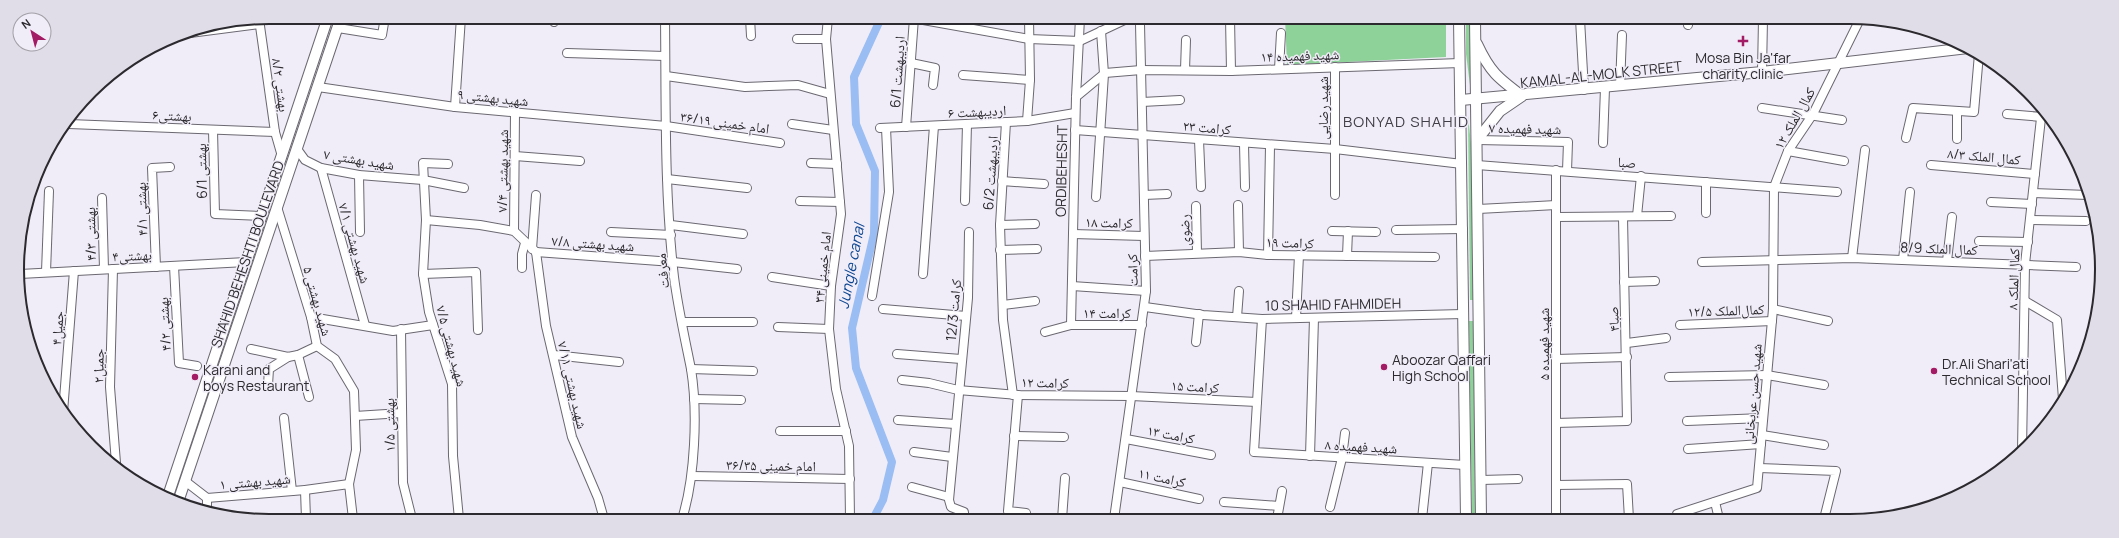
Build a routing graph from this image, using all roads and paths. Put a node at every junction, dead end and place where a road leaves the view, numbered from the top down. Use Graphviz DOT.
graph roads {
  1 [pos="326,24"];
  2 [pos="339,24"];
  3 [pos="384,24"];
  4 [pos="461,24"];
  5 [pos="665,24"];
  6 [pos="750,24"];
  7 [pos="827,24"];
  8 [pos="913,24"];
  9 [pos="946,24"];
  10 [pos="1029,24"];
  11 [pos="1080,24"];
  12 [pos="1117,24"];
  13 [pos="1140,24"];
  14 [pos="1230,24"];
  15 [pos="1460,24"];
  16 [pos="1475,24"];
  17 [pos="1580,24"];
  18 [pos="1763,24"];
  19 [pos="1857,24"];
  20 [pos="259,25"];
  21 [pos="338,28"];
  22 [pos="1101,32"];
  23 [pos="1281,33"];
  24 [pos="1622,35"];
  25 [pos="751,36"];
  26 [pos="826,38"];
  27 [pos="797,39"];
  28 [pos="1029,39"];
  29 [pos="1186,40"];
  30 [pos="1080,41"];
  31 [pos="1475,41"];
  32 [pos="1958,49"];
  33 [pos="567,53"];
  34 [pos="665,56"];
  35 [pos="1978,61"];
  36 [pos="911,63"];
  37 [pos="1460,63"];
  38 [pos="1839,63"];
  39 [pos="1335,67"];
  40 [pos="1279,69"];
  41 [pos="1141,70"];
  42 [pos="1185,70"];
  43 [pos="1231,71"];
  44 [pos="1762,72"];
  45 [pos="1104,74"];
  46 [pos="963,75"];
  47 [pos="666,76"];
  48 [pos="1030,80"];
  49 [pos="933,85"];
  50 [pos="1620,86"];
  51 [pos="318,87"];
  52 [pos="1605,88"];
  53 [pos="1584,90"];
  54 [pos="830,94"];
  55 [pos="1522,96"];
  56 [pos="1076,97"];
  57 [pos="1180,100"];
  58 [pos="1461,100"];
  59 [pos="1475,100"];
  60 [pos="1142,102"];
  61 [pos="455,106"];
  62 [pos="1762,108"];
  63 [pos="1957,111"];
  64 [pos="516,112"];
  65 [pos="2039,113"];
  66 [pos="1075,114"];
  67 [pos="1812,114"];
  68 [pos="2006,114"];
  69 [pos="2042,117"];
  70 [pos="1842,120"];
  71 [pos="1027,121"];
  72 [pos="1006,122"];
  73 [pos="1461,122"];
  74 [pos="72,124"];
  75 [pos="792,124"];
  76 [pos="967,124"];
  77 [pos="666,126"];
  78 [pos="934,126"];
  79 [pos="906,127"];
  80 [pos="213,130"];
  81 [pos="833,130"];
  82 [pos="1075,130"];
  83 [pos="275,132"];
  84 [pos="1100,132"];
  85 [pos="1142,135"];
  86 [pos="1906,138"];
  87 [pos="1957,139"];
  88 [pos="1199,140"];
  89 [pos="1477,140"];
  90 [pos="780,143"];
  91 [pos="1603,143"];
  92 [pos="1244,144"];
  93 [pos="1270,146"];
  94 [pos="297,149"];
  95 [pos="1335,149"];
  96 [pos="1865,150"];
  97 [pos="1788,152"];
  98 [pos="282,153"];
  99 [pos="515,156"];
  100 [pos="580,161"];
  101 [pos="1844,161"];
  102 [pos="811,163"];
  103 [pos="448,164"];
  104 [pos="837,164"];
  105 [pos="1462,164"];
  106 [pos="1477,165"];
  107 [pos="1931,165"];
  108 [pos="170,167"];
  109 [pos="321,168"];
  110 [pos="1556,170"];
  111 [pos="1567,171"];
  112 [pos="2035,174"];
  113 [pos="359,175"];
  114 [pos="1640,176"];
  115 [pos="667,179"];
  116 [pos="423,180"];
  117 [pos="1002,181"];
  118 [pos="1706,182"];
  119 [pos="1044,184"];
  120 [pos="1201,187"];
  121 [pos="1245,187"];
  122 [pos="1774,187"];
  123 [pos="464,188"];
  124 [pos="747,188"];
  125 [pos="49,191"];
  126 [pos="1837,192"];
  127 [pos="1910,192"];
  128 [pos="2033,193"];
  129 [pos="1168,194"];
  130 [pos="536,195"];
  131 [pos="1144,195"];
  132 [pos="1335,195"];
  133 [pos="2084,195"];
  134 [pos="1096,197"];
  135 [pos="102,198"];
  136 [pos="800,201"];
  137 [pos="965,201"];
  138 [pos="840,202"];
  139 [pos="1991,202"];
  140 [pos="2032,204"];
  141 [pos="1238,205"];
  142 [pos="1556,205"];
  143 [pos="1196,206"];
  144 [pos="277,207"];
  145 [pos="1478,210"];
  146 [pos="1706,213"];
  147 [pos="261,216"];
  148 [pos="1637,216"];
  149 [pos="1670,216"];
  150 [pos="1556,217"];
  151 [pos="1623,217"];
  152 [pos="1952,217"];
  153 [pos="426,220"];
  154 [pos="2030,220"];
  155 [pos="2086,221"];
  156 [pos="1035,224"];
  157 [pos="671,225"];
  158 [pos="1000,225"];
  159 [pos="1463,229"];
  160 [pos="1396,230"];
  161 [pos="514,231"];
  162 [pos="1332,231"];
  163 [pos="1348,231"];
  164 [pos="360,232"];
  165 [pos="611,232"];
  166 [pos="969,232"];
  167 [pos="1376,232"];
  168 [pos="743,234"];
  169 [pos="1073,234"];
  170 [pos="671,235"];
  171 [pos="1144,236"];
  172 [pos="1979,241"];
  173 [pos="2028,242"];
  174 [pos="525,243"];
  175 [pos="1037,249"];
  176 [pos="1000,250"];
  177 [pos="534,251"];
  178 [pos="1239,252"];
  179 [pos="1197,253"];
  180 [pos="1268,255"];
  181 [pos="1298,255"];
  182 [pos="1145,256"];
  183 [pos="1347,256"];
  184 [pos="1435,257"];
  185 [pos="1852,258"];
  186 [pos="1772,259"];
  187 [pos="1903,260"];
  188 [pos="1947,261"];
  189 [pos="246,262"];
  190 [pos="673,262"];
  191 [pos="1702,262"];
  192 [pos="2026,264"];
  193 [pos="156,266"];
  194 [pos="174,266"];
  195 [pos="2076,267"];
  196 [pos="522,268"];
  197 [pos="104,269"];
  198 [pos="113,269"];
  199 [pos="737,269"];
  200 [pos="74,271"];
  201 [pos="46,272"];
  202 [pos="24,274"];
  203 [pos="423,274"];
  204 [pos="923,274"];
  205 [pos="772,277"];
  206 [pos="1655,281"];
  207 [pos="1624,282"];
  208 [pos="830,286"];
  209 [pos="1072,286"];
  210 [pos="1238,291"];
  211 [pos="1146,292"];
  212 [pos="872,296"];
  213 [pos="1034,301"];
  214 [pos="2025,301"];
  215 [pos="1002,305"];
  216 [pos="1145,307"];
  217 [pos="883,309"];
  218 [pos="1773,309"];
  219 [pos="1463,314"];
  220 [pos="1201,315"];
  221 [pos="966,316"];
  222 [pos="311,317"];
  223 [pos="1237,317"];
  224 [pos="1296,318"];
  225 [pos="1314,318"];
  226 [pos="1262,319"];
  227 [pos="1772,321"];
  228 [pos="1828,321"];
  229 [pos="682,322"];
  230 [pos="753,322"];
  231 [pos="365,325"];
  232 [pos="433,325"];
  233 [pos="1071,325"];
  234 [pos="1142,325"];
  235 [pos="1680,325"];
  236 [pos="778,327"];
  237 [pos="829,329"];
  238 [pos="401,330"];
  239 [pos="478,330"];
  240 [pos="1045,332"];
  241 [pos="1666,338"];
  242 [pos="1196,342"];
  243 [pos="1627,343"];
  244 [pos="317,346"];
  245 [pos="251,349"];
  246 [pos="897,354"];
  247 [pos="298,355"];
  248 [pos="554,355"];
  249 [pos="288,357"];
  250 [pos="1627,357"];
  251 [pos="961,359"];
  252 [pos="1556,359"];
  253 [pos="620,362"];
  254 [pos="197,366"];
  255 [pos="691,369"];
  256 [pos="753,371"];
  257 [pos="1767,375"];
  258 [pos="1669,377"];
  259 [pos="902,380"];
  260 [pos="268,385"];
  261 [pos="1824,385"];
  262 [pos="958,390"];
  263 [pos="2062,391"];
  264 [pos="1015,395"];
  265 [pos="1131,396"];
  266 [pos="309,397"];
  267 [pos="694,398"];
  268 [pos="741,400"];
  269 [pos="1257,402"];
  270 [pos="65,404"];
  271 [pos="402,413"];
  272 [pos="355,416"];
  273 [pos="284,418"];
  274 [pos="1763,418"];
  275 [pos="898,420"];
  276 [pos="1687,421"];
  277 [pos="1556,423"];
  278 [pos="955,424"];
  279 [pos="780,431"];
  280 [pos="846,431"];
  281 [pos="189,433"];
  282 [pos="1345,433"];
  283 [pos="1762,435"];
  284 [pos="1014,436"];
  285 [pos="1064,437"];
  286 [pos="200,438"];
  287 [pos="1126,439"];
  288 [pos="2022,443"];
  289 [pos="1761,444"];
  290 [pos="1824,445"];
  291 [pos="1688,449"];
  292 [pos="914,452"];
  293 [pos="1211,455"];
  294 [pos="1310,456"];
  295 [pos="952,457"];
  296 [pos="1342,458"];
  297 [pos="116,460"];
  298 [pos="1428,463"];
  299 [pos="1465,466"];
  300 [pos="1759,468"];
  301 [pos="692,476"];
  302 [pos="1065,478"];
  303 [pos="850,479"];
  304 [pos="1518,479"];
  305 [pos="1481,480"];
  306 [pos="185,481"];
  307 [pos="1120,482"];
  308 [pos="349,484"];
  309 [pos="1556,485"];
  310 [pos="912,486"];
  311 [pos="305,490"];
  312 [pos="292,491"];
  313 [pos="1282,491"];
  314 [pos="168,492"];
  315 [pos="180,497"];
  316 [pos="949,497"];
  317 [pos="207,498"];
  318 [pos="1198,499"];
  319 [pos="1224,502"];
  320 [pos="1716,502"];
  321 [pos="207,506"];
  322 [pos="1279,506"];
  323 [pos="1330,507"];
  324 [pos="306,514"];
  325 [pos="352,514"];
  326 [pos="411,514"];
  327 [pos="458,514"];
  328 [pos="603,514"];
  329 [pos="684,514"];
  330 [pos="850,514"];
  331 [pos="962,514"];
  332 [pos="1026,514"];
  333 [pos="1062,514"];
  334 [pos="1115,514"];
  335 [pos="1278,514"];
  336 [pos="1423,514"];
  337 [pos="1466,514"];
  338 [pos="1481,514"];
  339 [pos="1556,514"];
  340 [pos="1629,514"];
  341 [pos="1677,514"];
  342 [pos="1718,514"];
  343 [pos="1825,514"];
  1 -- 98 [label="main road, SHAHID BEHESHTI BOULEVARD"];
  2 -- 21 [label="main road, SHAHID BEHESHTI BOULEVARD"];
  3 -- 21 [label="street"];
  4 -- 61 [label="street"];
  5 -- 34 [label="street, معرفت"];
  6 -- 25 [label="street"];
  7 -- 26 [label="street, امام خمینی ۳۴"];
  8 -- 36 [label="street, اردیبهشت 6/1"];
  9 -- 28 [label="street"];
  10 -- 28 [label="street"];
  11 -- 30 [label="street, ORDIBEHESHT"];
  12 -- 22 [label="street"];
  13 -- 41 [label="street, کرامت"];
  14 -- 43 [label="street"];
  15 -- 37 [label="main road"];
  16 -- 31 [label="main road"];
  17 -- 53 [label="street"];
  18 -- 44 [label="street"];
  19 -- 38 [label="street, کمال الملک ۱۲"];
  20 -- 83 [label="street, بهشتی ۸/۲"];
  21 -- 51 [label="main road, SHAHID BEHESHTI BOULEVARD"];
  22 -- 30 [label="street"];
  22 -- 45 [label="street"];
  23 -- 40 [label="street"];
  24 -- 50 [label="street"];
  26 -- 27 [label="street"];
  26 -- 54 [label="street, امام خمینی ۳۴"];
  28 -- 30 [label="street"];
  28 -- 48 [label="street"];
  29 -- 42 [label="street"];
  30 -- 56 [label="street, ORDIBEHESHT"];
  31 -- 55 [label="main road"];
  31 -- 59 [label="main road"];
  32 -- 38 [label="main road, KAMAL-AL-MOLK STREET"];
  33 -- 34 [label="street"];
  34 -- 47 [label="street, معرفت"];
  35 -- 63 [label="street"];
  36 -- 49 [label="street"];
  36 -- 79 [label="street, اردیبهشت 6/1"];
  37 -- 39 [label="street, شهید فهمیده ۱۴"];
  37 -- 58 [label="main road"];
  37 -- 73 [label="main road"];
  38 -- 44 [label="main road, KAMAL-AL-MOLK STREET"];
  38 -- 67 [label="street, کمال الملک ۱۲"];
  39 -- 40 [label="street, شهید فهمیده ۱۴"];
  39 -- 95 [label="street, شهید رضایی"];
  40 -- 43 [label="street, شهید فهمیده ۱۴"];
  41 -- 42 [label="street, شهید فهمیده ۱۴"];
  41 -- 45 [label="street, شهید فهمیده ۱۴"];
  41 -- 60 [label="street, کرامت"];
  42 -- 43 [label="street, شهید فهمیده ۱۴"];
  44 -- 50 [label="main road, KAMAL-AL-MOLK STREET"];
  45 -- 56 [label="street"];
  45 -- 84 [label="street"];
  46 -- 48 [label="street"];
  47 -- 54 [label="street"];
  47 -- 77 [label="street, معرفت"];
  48 -- 71 [label="street"];
  50 -- 52 [label="main road, KAMAL-AL-MOLK STREET"];
  51 -- 61 [label="street, شهید بهشتی ۹"];
  51 -- 94 [label="main road, SHAHID BEHESHTI BOULEVARD"];
  52 -- 53 [label="main road, KAMAL-AL-MOLK STREET"];
  52 -- 91 [label="street"];
  53 -- 55 [label="main road, KAMAL-AL-MOLK STREET"];
  54 -- 81 [label="street, امام خمینی ۳۴"];
  55 -- 59 [label="main road, KAMAL-AL-MOLK STREET"];
  55 -- 89 [label="main road"];
  56 -- 66 [label="street, ORDIBEHESHT"];
  57 -- 60 [label="street"];
  58 -- 59 [label="main road, KAMAL-AL-MOLK STREET"];
  58 -- 73 [label="main road"];
  59 -- 89 [label="main road"];
  60 -- 85 [label="street, کرامت"];
  61 -- 64 [label="street, شهید بهشتی ۹"];
  62 -- 67 [label="street"];
  63 -- 86 [label="street"];
  63 -- 87 [label="street"];
  64 -- 77 [label="street, شهید بهشتی ۹"];
  64 -- 99 [label="street, شهید بهشتی ۷/۴"];
  65 -- 68 [label="street"];
  66 -- 71 [label="street, اردیبهشت ۶"];
  66 -- 82 [label="street, ORDIBEHESHT"];
  67 -- 70 [label="street"];
  67 -- 97 [label="street, کمال الملک ۱۲"];
  69 -- 112 [label="street, کمال الملک ۸"];
  71 -- 72 [label="street, اردیبهشت ۶"];
  72 -- 76 [label="street, اردیبهشت ۶"];
  72 -- 117 [label="street, اردیبهشت 6/2"];
  73 -- 105 [label="main road"];
  74 -- 80 [label="street, بهشتی۶"];
  75 -- 81 [label="street"];
  76 -- 78 [label="street, اردیبهشت ۶"];
  76 -- 137 [label="street"];
  77 -- 90 [label="street, امام خمینی ۳۶/۱۹"];
  77 -- 115 [label="street, معرفت"];
  78 -- 79 [label="street, اردیبهشت ۶"];
  78 -- 204 [label="street"];
  79 -- 212 [label="street, اردیبهشت ۶"];
  80 -- 83 [label="street, بهشتی۶"];
  80 -- 147 [label="street, بهشتی 6/1"];
  81 -- 104 [label="street, امام خمینی ۳۴"];
  82 -- 84 [label="street, کرامت ۲۳"];
  82 -- 169 [label="street, ORDIBEHESHT"];
  83 -- 98 [label="street, بهشتی ۸/۲"];
  84 -- 85 [label="street, کرامت ۲۳"];
  84 -- 134 [label="street"];
  85 -- 88 [label="street, کرامت ۲۳"];
  85 -- 131 [label="street, کرامت"];
  88 -- 92 [label="street, کرامت ۲۳"];
  88 -- 120 [label="street"];
  89 -- 106 [label="main road"];
  89 -- 111 [label="street, شهید فهمیده ۷"];
  92 -- 93 [label="street, کرامت ۲۳"];
  92 -- 121 [label="street"];
  93 -- 95 [label="street, کرامت ۲۳"];
  93 -- 180 [label="street"];
  94 -- 109 [label="street, شهید بهشتی ۷"];
  94 -- 144 [label="main road, SHAHID BEHESHTI BOULEVARD"];
  95 -- 105 [label="street, کرامت ۲۳"];
  95 -- 132 [label="street, شهید رضایی"];
  96 -- 185 [label="street"];
  97 -- 101 [label="street"];
  97 -- 122 [label="street, کمال الملک ۱۲"];
  98 -- 147 [label="main road, SHAHID BEHESHTI BOULEVARD"];
  99 -- 100 [label="street"];
  99 -- 161 [label="street, شهید بهشتی ۷/۴"];
  102 -- 104 [label="street"];
  103 -- 116 [label="street, شهید بهشتی ۷/۵"];
  104 -- 138 [label="street, امام خمینی ۳۴"];
  105 -- 159 [label="main road"];
  106 -- 110 [label="street, صبا"];
  106 -- 145 [label="main road"];
  107 -- 112 [label="street, کمال الملک ۸/۳"];
  108 -- 193 [label="street, بهشتی ۴/۱"];
  109 -- 113 [label="street, شهید بهشتی ۷"];
  109 -- 231 [label="street, شهید بهشتی ۷/۱"];
  110 -- 111 [label="street, صبا"];
  110 -- 142 [label="street, شهید فهمیده ۵"];
  111 -- 114 [label="street, صبا"];
  112 -- 128 [label="street, کمال الملک ۸"];
  113 -- 116 [label="street, شهید بهشتی ۷"];
  113 -- 164 [label="street"];
  114 -- 118 [label="street, صبا"];
  114 -- 148 [label="street"];
  115 -- 124 [label="street"];
  115 -- 157 [label="street, معرفت"];
  116 -- 123 [label="street, شهید بهشتی ۷"];
  116 -- 153 [label="street, شهید بهشتی ۷/۵"];
  117 -- 119 [label="street"];
  117 -- 158 [label="street, اردیبهشت 6/2"];
  118 -- 122 [label="street, صبا"];
  118 -- 146 [label="street"];
  122 -- 126 [label="street, صبا"];
  122 -- 186 [label="street, شهید حسن عربخانی"];
  125 -- 201 [label="street"];
  127 -- 187 [label="street"];
  128 -- 133 [label="street"];
  128 -- 140 [label="street, کمال الملک ۸"];
  129 -- 131 [label="street"];
  130 -- 177 [label="street, شهید بهشتی ۷/۱۱"];
  131 -- 171 [label="street, کرامت"];
  135 -- 197 [label="street, بهشتی ۴/۳"];
  136 -- 138 [label="street"];
  138 -- 208 [label="street, امام خمینی ۳۴"];
  139 -- 140 [label="street"];
  140 -- 154 [label="street, کمال الملک ۸"];
  141 -- 178 [label="street"];
  142 -- 145 [label="street"];
  142 -- 150 [label="street, شهید فهمیده ۵"];
  143 -- 179 [label="street, رضوی"];
  144 -- 222 [label="street, شهید بهشتی ۵"];
  144 -- 286 [label="main road, SHAHID BEHESHTI BOULEVARD"];
  145 -- 305 [label="main road"];
  147 -- 189 [label="main road, SHAHID BEHESHTI BOULEVARD"];
  148 -- 149 [label="street"];
  148 -- 151 [label="street"];
  150 -- 151 [label="street"];
  150 -- 252 [label="street, شهید فهمیده ۵"];
  151 -- 207 [label="street, صبا۴"];
  152 -- 188 [label="street"];
  153 -- 161 [label="street"];
  153 -- 203 [label="street, شهید بهشتی ۷/۵"];
  154 -- 155 [label="street"];
  154 -- 173 [label="street, کمال الملک ۸"];
  156 -- 158 [label="street"];
  157 -- 168 [label="street"];
  157 -- 170 [label="street, معرفت"];
  158 -- 176 [label="street, اردیبهشت 6/2"];
  159 -- 160 [label="street"];
  159 -- 219 [label="main road"];
  161 -- 174 [label="street"];
  162 -- 163 [label="street"];
  163 -- 167 [label="street"];
  163 -- 183 [label="street"];
  165 -- 170 [label="street"];
  166 -- 221 [label="street, کرامت 12/3"];
  169 -- 171 [label="street, کرامت ۱۸"];
  169 -- 209 [label="street, ORDIBEHESHT"];
  170 -- 190 [label="street, معرفت"];
  171 -- 182 [label="street, کرامت"];
  172 -- 173 [label="street"];
  173 -- 192 [label="street, کمال الملک ۸"];
  174 -- 177 [label="street"];
  174 -- 196 [label="street"];
  175 -- 176 [label="street"];
  176 -- 215 [label="street, اردیبهشت 6/2"];
  177 -- 190 [label="street, شهید بهشتی ۷/۸"];
  177 -- 248 [label="street, شهید بهشتی ۷/۱۱"];
  178 -- 179 [label="street, کرامت ۱۹"];
  178 -- 180 [label="street, کرامت ۱۹"];
  179 -- 182 [label="street, کرامت ۱۹"];
  180 -- 181 [label="street, کرامت ۱۹"];
  181 -- 183 [label="street, کرامت ۱۹"];
  181 -- 224 [label="street"];
  182 -- 211 [label="street, کرامت"];
  183 -- 184 [label="street, کرامت ۱۹"];
  185 -- 186 [label="street, کمال الملک 8/9"];
  185 -- 187 [label="street, کمال الملک 8/9"];
  186 -- 191 [label="street, کمال الملک 8/9"];
  186 -- 218 [label="street, شهید حسن عربخانی"];
  187 -- 188 [label="street, کمال الملک 8/9"];
  188 -- 192 [label="street, کمال الملک 8/9"];
  189 -- 194 [label="street, بهشتی۴"];
  189 -- 281 [label="main road, SHAHID BEHESHTI BOULEVARD"];
  190 -- 199 [label="street, شهید بهشتی ۷/۸"];
  190 -- 229 [label="street, معرفت"];
  192 -- 195 [label="street, کمال الملک 8/9"];
  192 -- 214 [label="street, کمال الملک ۸"];
  193 -- 194 [label="street, بهشتی۴"];
  193 -- 198 [label="street, بهشتی۴"];
  194 -- 254 [label="street, بهشتی ۴/۲"];
  197 -- 198 [label="street, بهشتی۴"];
  197 -- 200 [label="street, بهشتی۴"];
  198 -- 297 [label="street, جمیل۲"];
  200 -- 201 [label="street, بهشتی۴"];
  200 -- 270 [label="street, جمیل۴"];
  201 -- 202 [label="street, بهشتی۴"];
  203 -- 232 [label="street, شهید بهشتی ۷/۵"];
  203 -- 239 [label="street"];
  205 -- 208 [label="street"];
  206 -- 207 [label="street"];
  207 -- 243 [label="street, صبا۴"];
  208 -- 237 [label="street, امام خمینی ۳۴"];
  209 -- 211 [label="street"];
  209 -- 233 [label="street, ORDIBEHESHT"];
  210 -- 223 [label="street"];
  211 -- 216 [label="street, کرامت"];
  213 -- 215 [label="street"];
  214 -- 263 [label="street"];
  214 -- 288 [label="street, کمال الملک ۸"];
  215 -- 264 [label="street, اردیبهشت 6/2"];
  216 -- 220 [label="street, 10 SHAHID FAHMIDEH"];
  216 -- 234 [label="street, کرامت"];
  217 -- 221 [label="street"];
  218 -- 227 [label="street, شهید حسن عربخانی"];
  218 -- 228 [label="street"];
  219 -- 225 [label="street, 10 SHAHID FAHMIDEH"];
  219 -- 299 [label="main road"];
  220 -- 223 [label="street, 10 SHAHID FAHMIDEH"];
  220 -- 242 [label="street"];
  221 -- 251 [label="street, کرامت 12/3"];
  222 -- 231 [label="street"];
  222 -- 244 [label="street, شهید بهشتی ۵"];
  223 -- 226 [label="street, 10 SHAHID FAHMIDEH"];
  224 -- 225 [label="street, 10 SHAHID FAHMIDEH"];
  224 -- 226 [label="street, 10 SHAHID FAHMIDEH"];
  225 -- 294 [label="street"];
  226 -- 269 [label="street"];
  227 -- 235 [label="street, کمال‌الملک ۱۲/۵"];
  227 -- 257 [label="street, شهید حسن عربخانی"];
  229 -- 230 [label="street"];
  229 -- 255 [label="street, معرفت"];
  231 -- 238 [label="street"];
  232 -- 238 [label="street"];
  232 -- 327 [label="street, شهید بهشتی ۷/۵"];
  233 -- 234 [label="street, کرامت ۱۴"];
  233 -- 240 [label="street, کرامت ۱۴"];
  234 -- 265 [label="street, کرامت"];
  236 -- 237 [label="street"];
  237 -- 280 [label="street, امام خمینی ۳۴"];
  238 -- 271 [label="street, بهشتی ۱/۵"];
  241 -- 243 [label="street"];
  243 -- 250 [label="street, صبا۴"];
  244 -- 247 [label="street"];
  244 -- 272 [label="street, شهید بهشتی ۵"];
  245 -- 249 [label="street"];
  246 -- 251 [label="street"];
  247 -- 249 [label="street"];
  247 -- 266 [label="street"];
  248 -- 253 [label="street"];
  248 -- 328 [label="street, شهید بهشتی ۷/۱۱"];
  249 -- 260 [label="street"];
  250 -- 252 [label="street"];
  250 -- 277 [label="street, صبا۴"];
  251 -- 262 [label="street, کرامت 12/3"];
  252 -- 277 [label="street, شهید فهمیده ۵"];
  255 -- 256 [label="street"];
  255 -- 267 [label="street, معرفت"];
  257 -- 258 [label="street"];
  257 -- 261 [label="street"];
  257 -- 274 [label="street, شهید حسن عربخانی"];
  259 -- 262 [label="street, کرامت ۱۲"];
  262 -- 264 [label="street, کرامت ۱۲"];
  262 -- 278 [label="street, کرامت 12/3"];
  264 -- 265 [label="street, کرامت ۱۲"];
  264 -- 284 [label="street, اردیبهشت 6/2"];
  265 -- 269 [label="street, کرامت ۱۵"];
  265 -- 287 [label="street, کرامت"];
  267 -- 268 [label="street"];
  267 -- 301 [label="street, معرفت"];
  269 -- 294 [label="street, شهید فهمیده ۸"];
  271 -- 272 [label="street"];
  271 -- 326 [label="street, بهشتی ۱/۵"];
  272 -- 308 [label="street, شهید بهشتی ۵"];
  273 -- 312 [label="street"];
  274 -- 276 [label="street"];
  274 -- 283 [label="street, شهید حسن عربخانی"];
  275 -- 278 [label="street"];
  277 -- 309 [label="street, شهید فهمیده ۵"];
  278 -- 295 [label="street, کرامت 12/3"];
  279 -- 280 [label="street"];
  280 -- 303 [label="street, امام خمینی ۳۴"];
  281 -- 286 [label="main road"];
  281 -- 314 [label="main road, SHAHID BEHESHTI BOULEVARD"];
  282 -- 296 [label="street"];
  283 -- 289 [label="street, شهید حسن عربخانی"];
  283 -- 290 [label="street"];
  284 -- 285 [label="street"];
  284 -- 332 [label="street, اردیبهشت 6/2"];
  286 -- 306 [label="main road, SHAHID BEHESHTI BOULEVARD"];
  287 -- 293 [label="street, کرامت ۱۳"];
  287 -- 307 [label="street, کرامت"];
  289 -- 291 [label="street"];
  289 -- 300 [label="street, شهید حسن عربخانی"];
  292 -- 295 [label="street"];
  294 -- 296 [label="street, شهید فهمیده ۸"];
  295 -- 316 [label="street, کرامت 12/3"];
  296 -- 298 [label="street, شهید فهمیده ۸"];
  296 -- 323 [label="street"];
  298 -- 299 [label="street, شهید فهمیده ۸"];
  298 -- 336 [label="street"];
  299 -- 337 [label="main road"];
  300 -- 320 [label="street, شهید حسن عربخانی"];
  300 -- 343 [label="street"];
  301 -- 303 [label="street, امام خمینی ۳۶/۳۵"];
  301 -- 329 [label="street, معرفت"];
  302 -- 333 [label="street"];
  303 -- 330 [label="street, امام خمینی ۳۴"];
  304 -- 305 [label="street"];
  305 -- 338 [label="main road"];
  306 -- 315 [label="main road, SHAHID BEHESHTI BOULEVARD"];
  306 -- 317 [label="street"];
  307 -- 318 [label="street, کرامت ۱۱"];
  307 -- 334 [label="street, کرامت"];
  308 -- 311 [label="street, شهید بهشتی ۱"];
  308 -- 325 [label="street, شهید بهشتی ۵"];
  309 -- 339 [label="street, شهید فهمیده ۵"];
  309 -- 340 [label="street"];
  310 -- 316 [label="street"];
  311 -- 312 [label="street, شهید بهشتی ۱"];
  311 -- 324 [label="street"];
  312 -- 317 [label="street, شهید بهشتی ۱"];
  313 -- 322 [label="street"];
  316 -- 331 [label="street"];
  317 -- 321 [label="street"];
  319 -- 322 [label="street"];
  320 -- 341 [label="street"];
  320 -- 342 [label="street"];
  322 -- 335 [label="street"];
}
